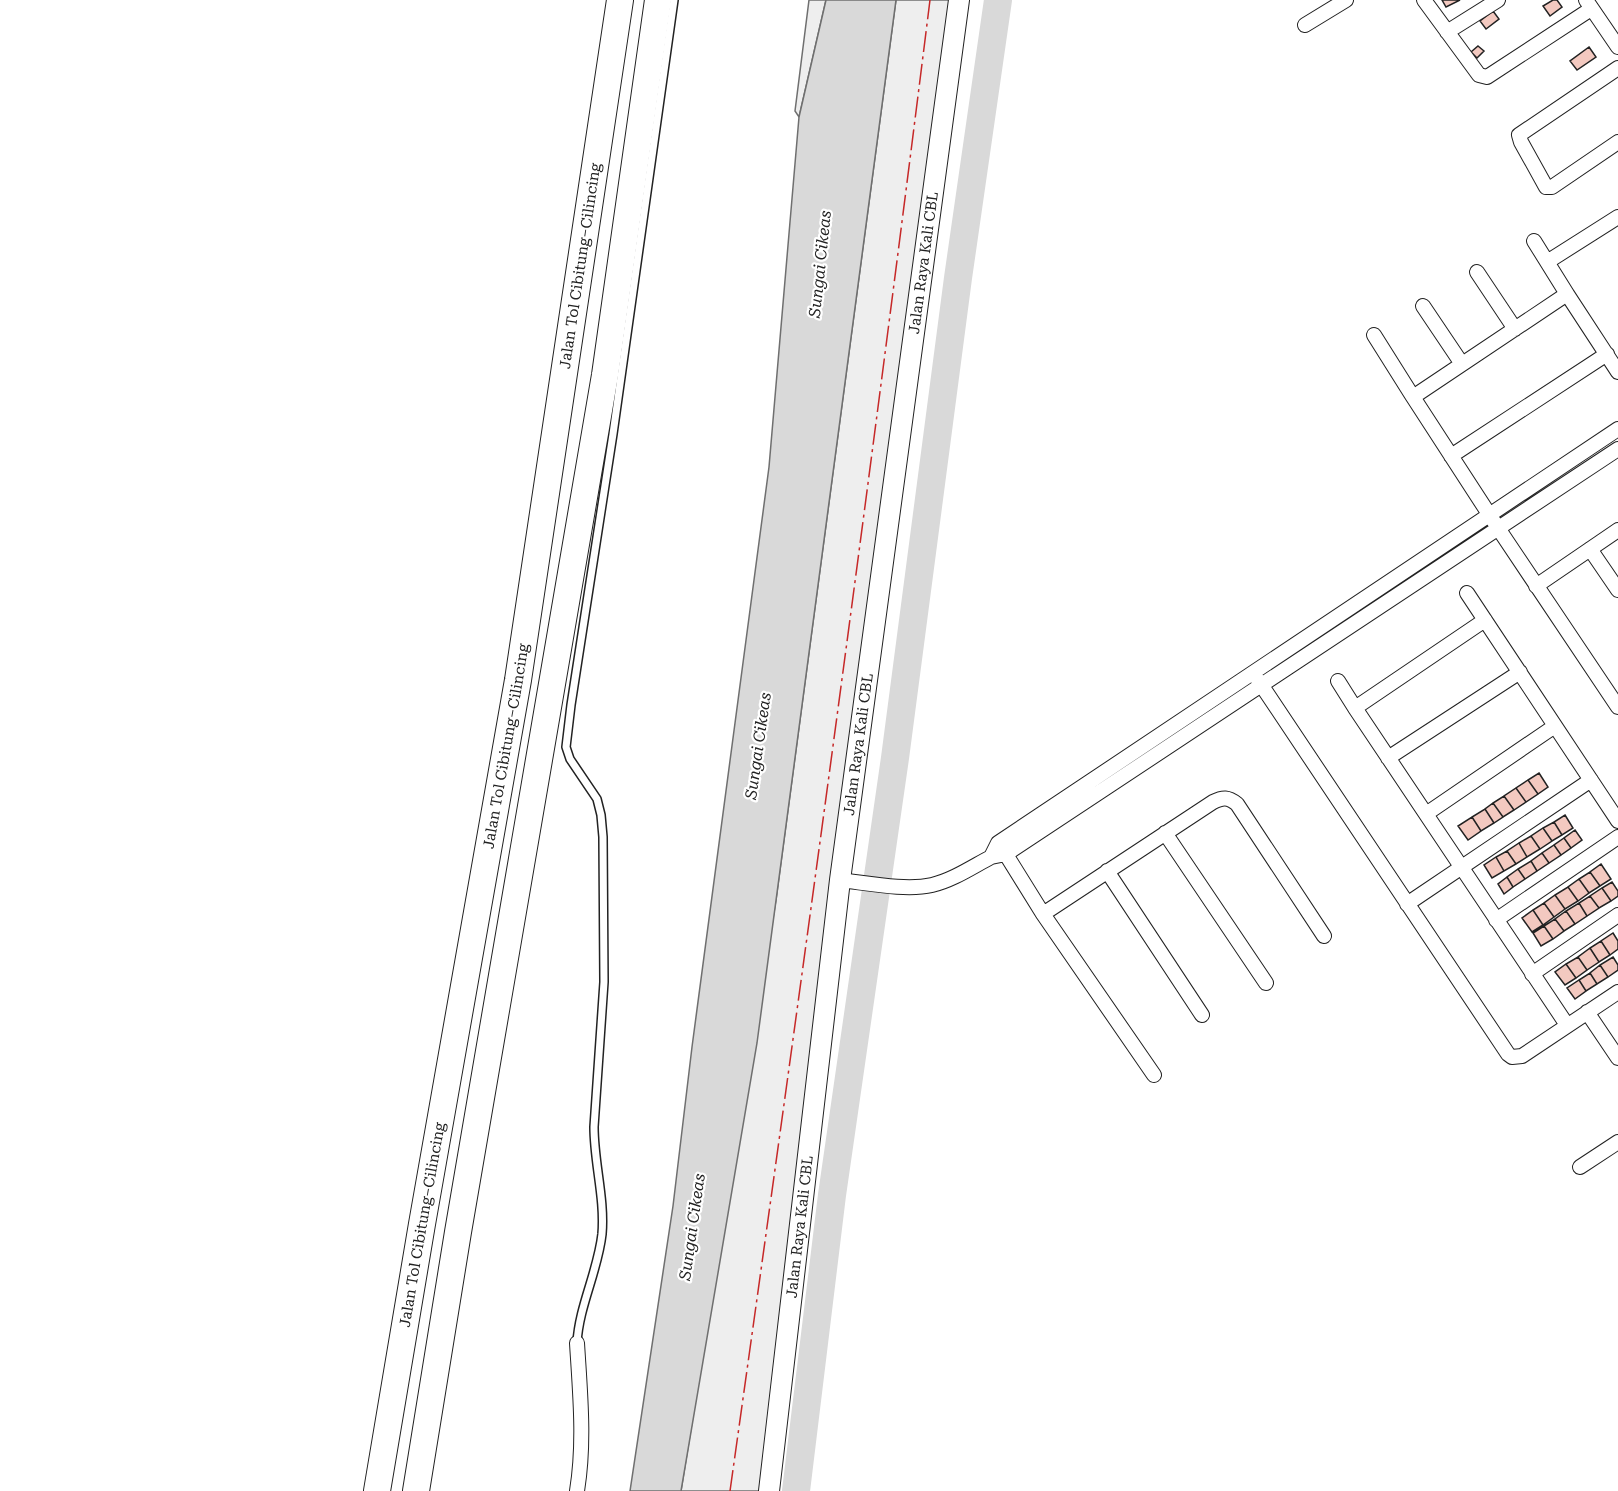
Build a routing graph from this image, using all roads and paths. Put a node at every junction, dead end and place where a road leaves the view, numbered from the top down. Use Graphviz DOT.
graph roads {
  1 [pos="620,0"];
  2 [pos="658,0"];
  3 [pos="674,0"];
  4 [pos="959,0"];
  5 [pos="1346,0"];
  6 [pos="1424,0"];
  7 [pos="1498,0"];
  8 [pos="1588,4"];
  9 [pos="1325,5"];
  10 [pos="1305,25"];
  11 [pos="1447,32"];
  12 [pos="1618,47"];
  13 [pos="1618,68"];
  14 [pos="1618,142"];
  15 [pos="1618,217"];
  16 [pos="1534,241"];
  17 [pos="1547,262"];
  18 [pos="1477,272"];
  19 [pos="1567,294"];
  20 [pos="1423,306"];
  21 [pos="1515,329"];
  22 [pos="1374,335"];
  23 [pos="1607,354"];
  24 [pos="1462,364"];
  25 [pos="1618,372"];
  26 [pos="1413,397"];
  27 [pos="1618,429"];
  28 [pos="1618,449"];
  29 [pos="1451,456"];
  30 [pos="1489,515"];
  31 [pos="1498,528"];
  32 [pos="1618,530"];
  33 [pos="1590,549"];
  34 [pos="1536,585"];
  35 [pos="1618,590"];
  36 [pos="1467,593"];
  37 [pos="1485,620"];
  38 [pos="1520,672"];
  39 [pos="1253,673"];
  40 [pos="1338,681"];
  41 [pos="1262,685"];
  42 [pos="1618,707"];
  43 [pos="1355,708"];
  44 [pos="1555,726"];
  45 [pos="1388,758"];
  46 [pos="1591,780"];
  47 [pos="1426,814"];
  48 [pos="1618,821"];
  49 [pos="1165,833"];
  50 [pos="1618,837"];
  51 [pos="1002,848"];
  52 [pos="1461,867"];
  53 [pos="1107,871"];
  54 [pos="840,880"];
  55 [pos="1407,904"];
  56 [pos="1042,914"];
  57 [pos="1618,915"];
  58 [pos="1496,920"];
  59 [pos="1324,936"];
  60 [pos="1532,974"];
  61 [pos="1266,983"];
  62 [pos="1618,992"];
  63 [pos="1587,1012"];
  64 [pos="1202,1015"];
  65 [pos="1567,1025"];
  66 [pos="1618,1058"];
  67 [pos="1154,1075"];
  68 [pos="1618,1142"];
  69 [pos="1580,1167"];
  70 [pos="577,1343"];
  71 [pos="377,1491"];
  72 [pos="416,1491"];
  73 [pos="577,1491"];
  74 [pos="769,1491"];
  1 -- 71 [label="highway, Jalan Tol Cibitung–Cilincing"];
  2 -- 72 [label="highway"];
  3 -- 70 [label="lane"];
  4 -- 54 [label="main road, Jalan Raya Kali CBL"];
  5 -- 9 [label="street"];
  6 -- 11 [label="street"];
  7 -- 11 [label="street"];
  8 -- 11 [label="street"];
  8 -- 12 [label="street"];
  9 -- 10 [label="street"];
  13 -- 14 [label="street"];
  15 -- 17 [label="street"];
  16 -- 17 [label="street"];
  17 -- 19 [label="street"];
  18 -- 21 [label="street"];
  19 -- 21 [label="street"];
  19 -- 23 [label="street"];
  20 -- 24 [label="street"];
  21 -- 24 [label="street"];
  22 -- 26 [label="street"];
  23 -- 25 [label="street"];
  23 -- 29 [label="street"];
  24 -- 26 [label="street"];
  26 -- 29 [label="street"];
  27 -- 30 [label="street"];
  28 -- 31 [label="street"];
  29 -- 30 [label="street"];
  30 -- 31 [label="street"];
  30 -- 39 [label="street"];
  31 -- 34 [label="street"];
  31 -- 41 [label="street"];
  32 -- 33 [label="street"];
  33 -- 34 [label="street"];
  33 -- 35 [label="street"];
  34 -- 42 [label="street"];
  36 -- 37 [label="street"];
  37 -- 38 [label="street"];
  37 -- 43 [label="street"];
  38 -- 44 [label="street"];
  38 -- 45 [label="street"];
  39 -- 41 [label="street"];
  39 -- 51 [label="street"];
  40 -- 43 [label="street"];
  41 -- 51 [label="street"];
  41 -- 55 [label="street"];
  43 -- 45 [label="street"];
  44 -- 46 [label="street"];
  44 -- 47 [label="street"];
  45 -- 47 [label="street"];
  46 -- 48 [label="street"];
  46 -- 52 [label="street"];
  47 -- 52 [label="street"];
  49 -- 53 [label="street"];
  49 -- 59 [label="street"];
  49 -- 61 [label="street"];
  50 -- 58 [label="street"];
  51 -- 54 [label="street"];
  51 -- 56 [label="street"];
  52 -- 55 [label="street"];
  52 -- 58 [label="street"];
  53 -- 56 [label="street"];
  53 -- 64 [label="street"];
  54 -- 74 [label="main road, Jalan Raya Kali CBL"];
  55 -- 65 [label="street"];
  56 -- 67 [label="street"];
  57 -- 60 [label="street"];
  58 -- 60 [label="street"];
  60 -- 65 [label="street"];
  62 -- 63 [label="street"];
  63 -- 65 [label="street"];
  63 -- 66 [label="street"];
  68 -- 69 [label="street"];
  70 -- 73 [label="street"];
}
